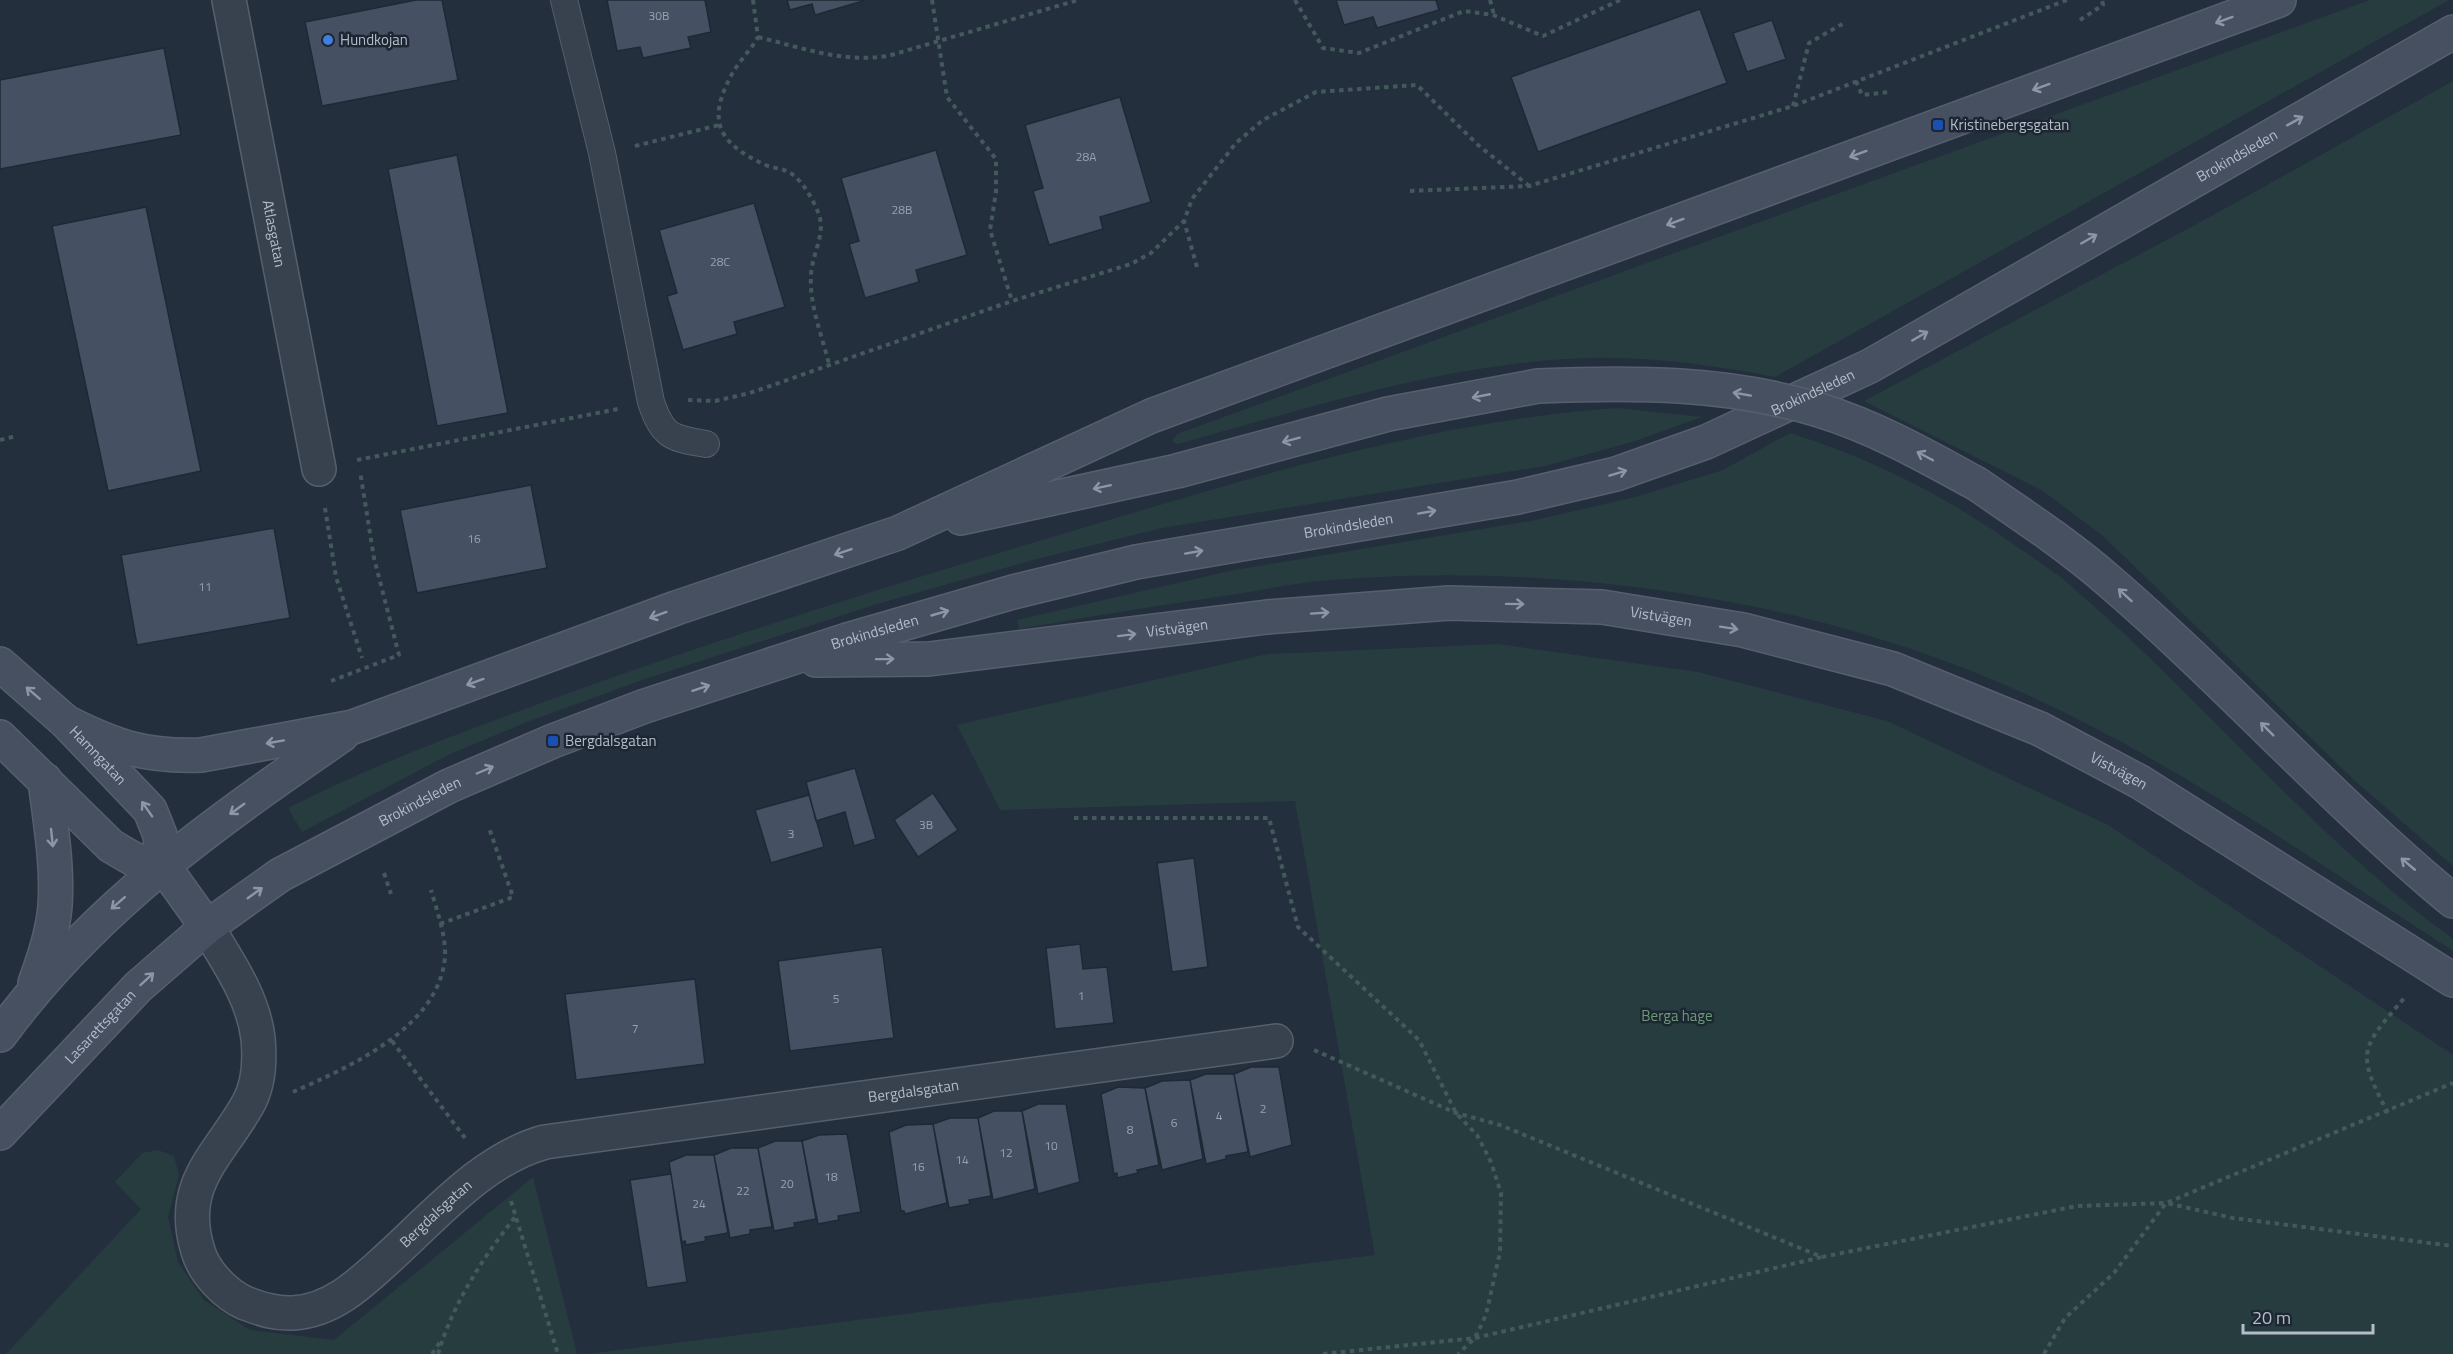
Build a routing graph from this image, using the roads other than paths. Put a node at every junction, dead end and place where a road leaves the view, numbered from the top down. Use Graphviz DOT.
graph roads {
  1 [pos="229,0"];
  2 [pos="564,0"];
  3 [pos="2279,0"];
  4 [pos="2453,32"];
  5 [pos="706,444"];
  6 [pos="319,469"];
  7 [pos="898,533"];
  8 [pos="784,660"];
  9 [pos="0,664"];
  10 [pos="66,722"];
  11 [pos="353,727"];
  12 [pos="0,737"];
  13 [pos="45,780"];
  14 [pos="162,864"];
  15 [pos="2453,901"];
  16 [pos="207,927"];
  17 [pos="2453,980"];
  18 [pos="33,990"];
  19 [pos="0,1035"];
  20 [pos="1276,1041"];
  21 [pos="0,1133"];
  1 -- 6 [label="street, Atlasgatan"];
  2 -- 5 [label="lane"];
  3 -- 7 [label="main road, one-way"];
  8 -- 4 [label="main road, Brokindsleden, one-way"];
  7 -- 11 [label="main road, one-way"];
  15 -- 7 [label="main road, one-way, bridge"];
  16 -- 8 [label="main road, Brokindsleden, one-way"];
  8 -- 17 [label="main road, Vistvägen, one-way"];
  10 -- 9 [label="main road, Hamngatan, one-way"];
  11 -- 10 [label="main road, one-way"];
  14 -- 10 [label="main road, Hamngatan, one-way"];
  11 -- 14 [label="main road, one-way"];
  12 -- 13 [label="main road"];
  13 -- 14 [label="main road"];
  13 -- 18 [label="main road, one-way"];
  14 -- 16 [label="main road"];
  14 -- 18 [label="main road, one-way"];
  16 -- 20 [label="street, Bergdalsgatan"];
  21 -- 16 [label="main road, Lasarettsgatan, one-way"];
  18 -- 19 [label="main road"];
}
